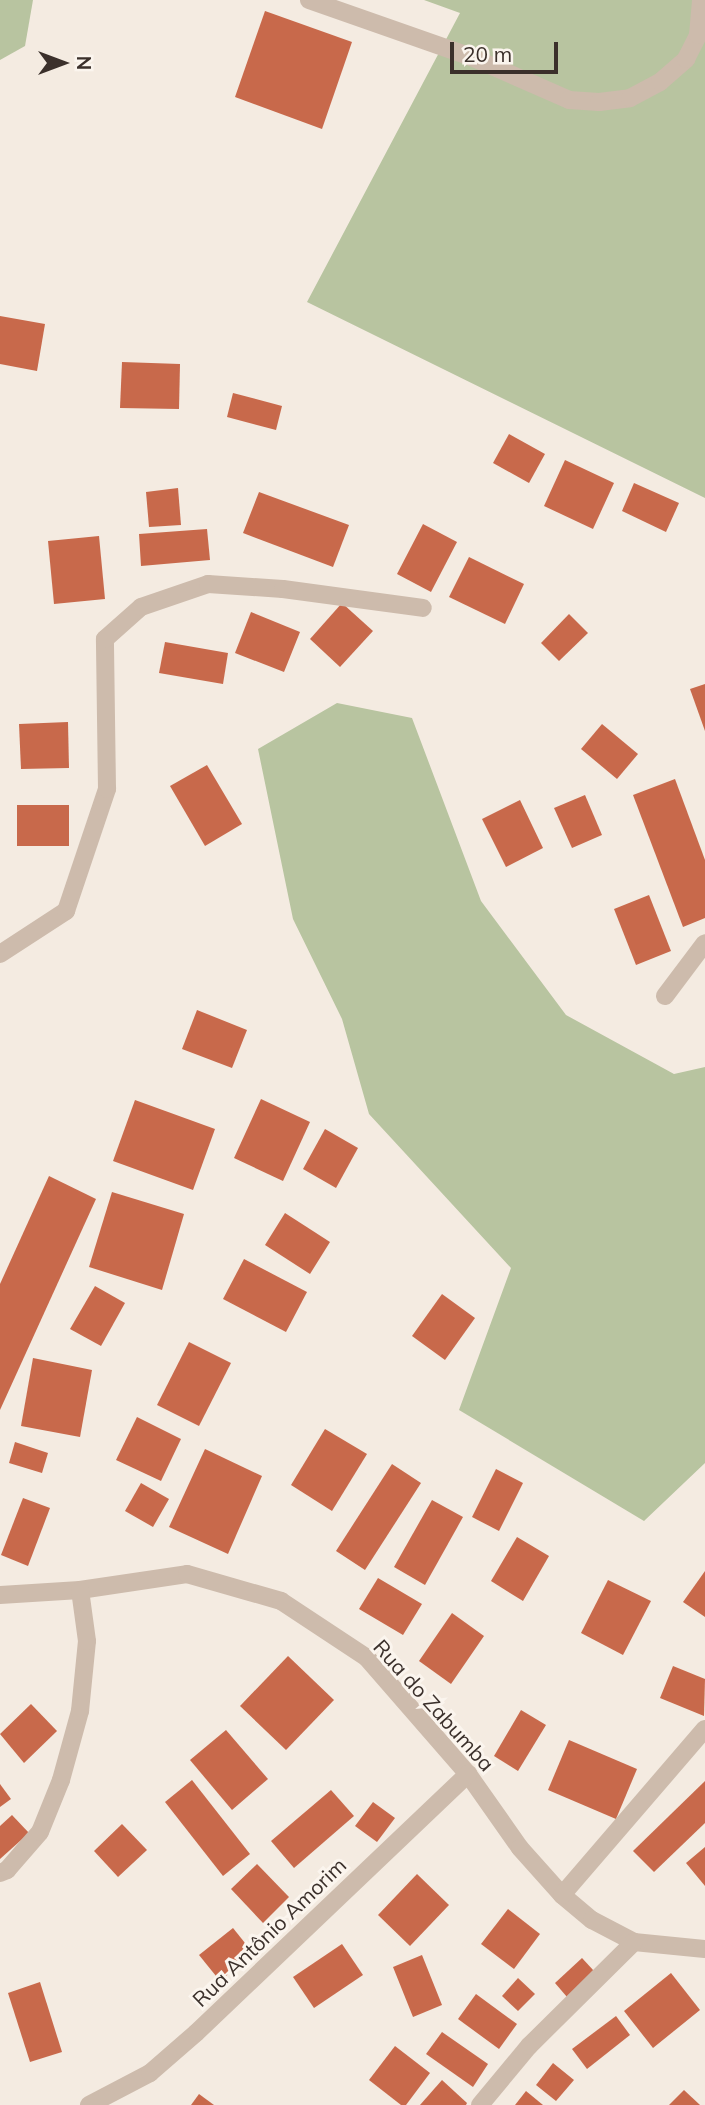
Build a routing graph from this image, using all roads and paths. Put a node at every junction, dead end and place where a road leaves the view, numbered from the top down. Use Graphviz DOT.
graph roads {
  1 [pos="309,0"];
  2 [pos="701,0"];
  3 [pos="423,608"];
  4 [pos="705,943"];
  5 [pos="0,954"];
  6 [pos="665,996"];
  7 [pos="80,1590"];
  8 [pos="0,1595"];
  9 [pos="705,1729"];
  10 [pos="468,1774"];
  11 [pos="0,1873"];
  12 [pos="562,1895"];
  13 [pos="634,1942"];
  14 [pos="705,1949"];
  15 [pos="97,2104"];
  16 [pos="480,2105"];
  1 -- 2 [label="street"];
  3 -- 5 [label="street"];
  4 -- 6 [label="street"];
  7 -- 8 [label="street, Rua do Zabumba"];
  7 -- 10 [label="street, Rua do Zabumba"];
  7 -- 11 [label="street"];
  9 -- 12 [label="street"];
  10 -- 12 [label="street, Rua do Zabumba"];
  10 -- 15 [label="street, Rua Antônio Amorim"];
  12 -- 13 [label="street, Rua do Zabumba"];
  13 -- 14 [label="street, Rua do Zabumba"];
  13 -- 16 [label="street"];
}
